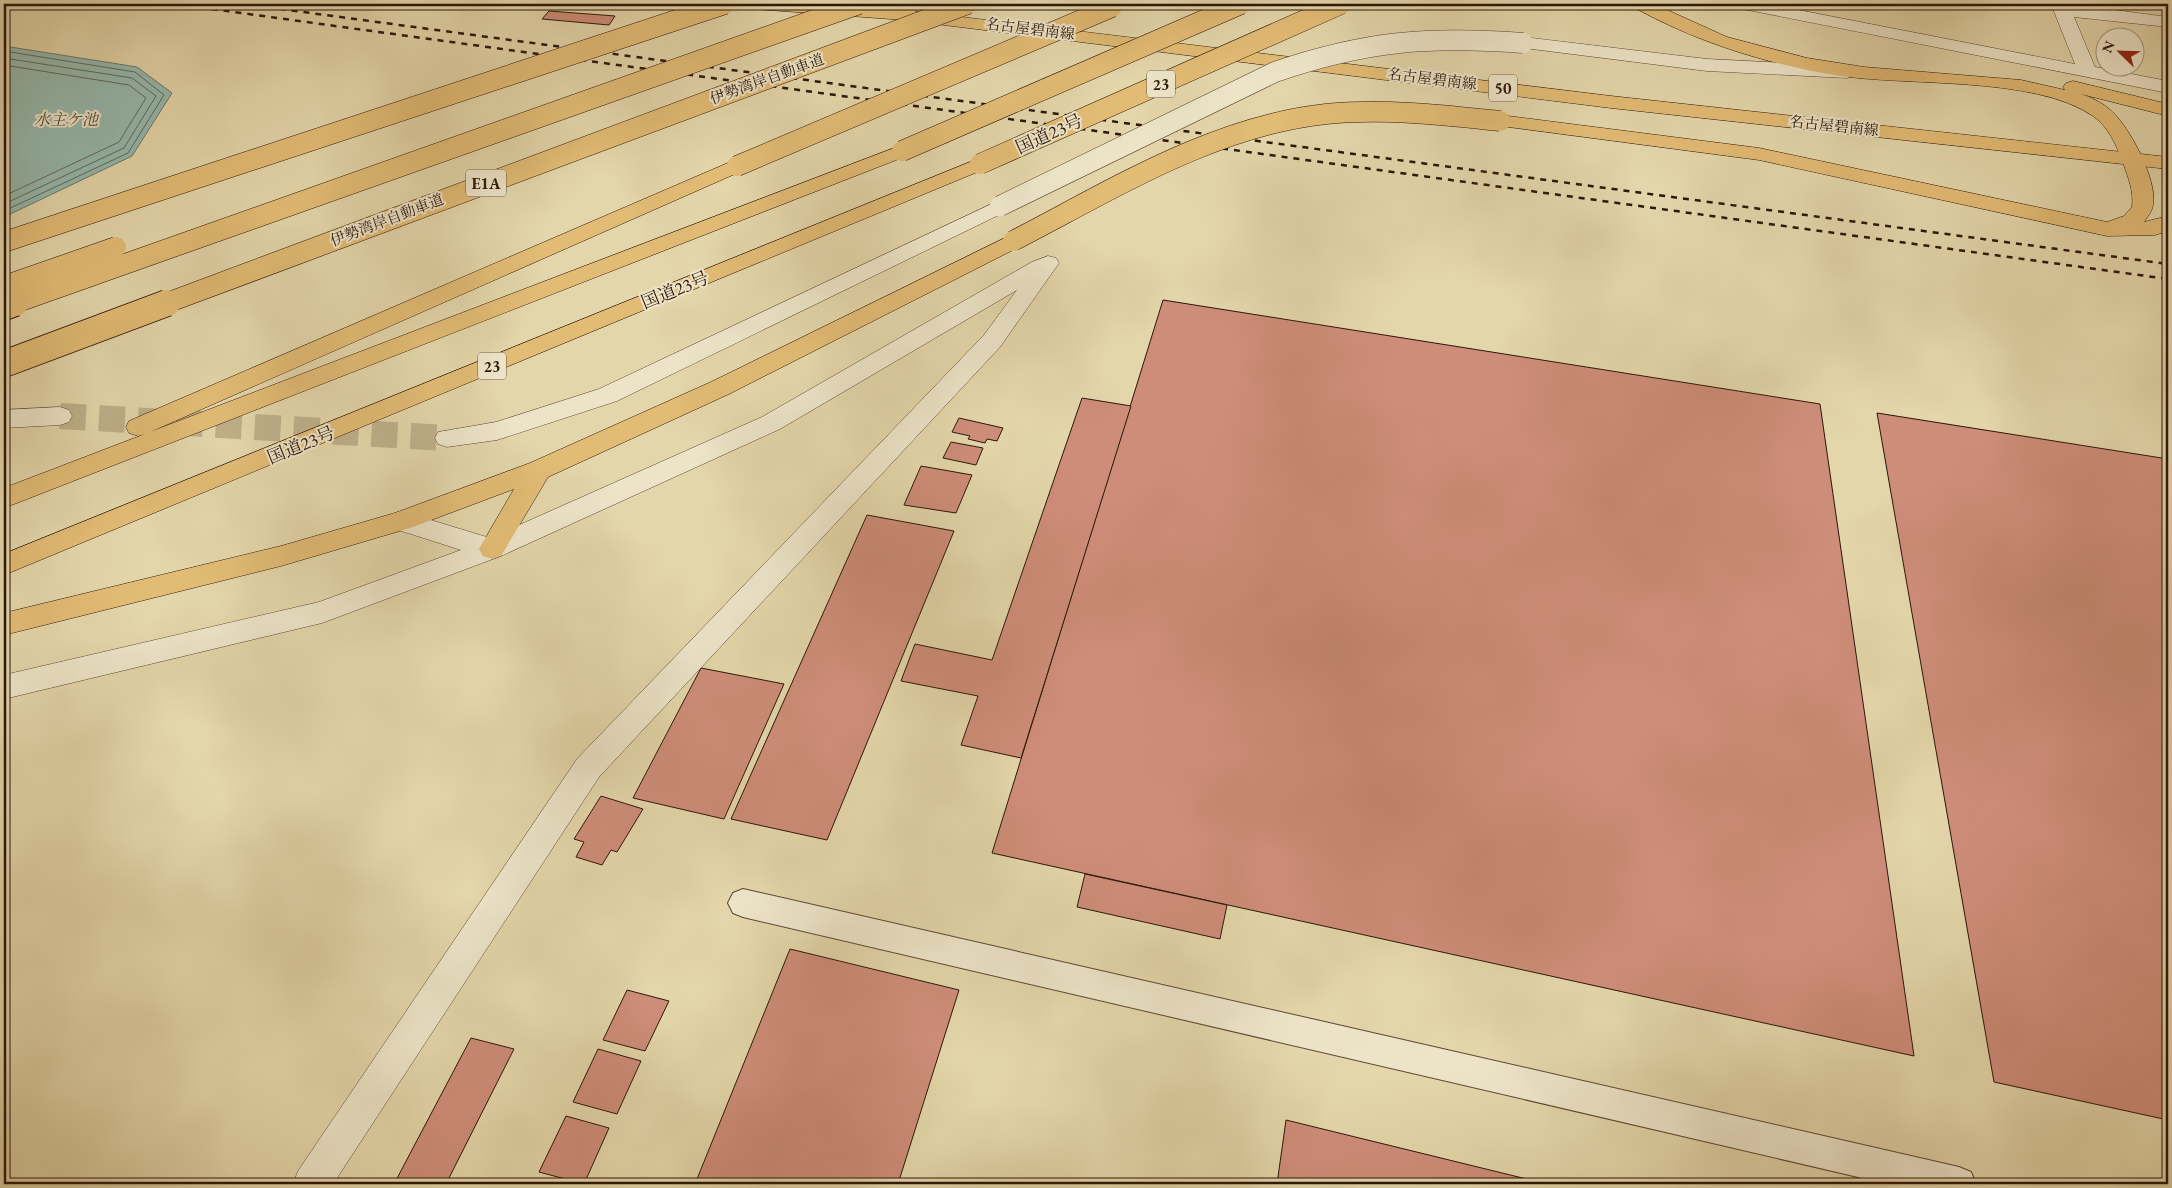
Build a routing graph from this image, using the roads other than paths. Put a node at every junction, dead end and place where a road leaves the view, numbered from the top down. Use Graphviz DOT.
graph roads {
  1 [pos="725,4"];
  2 [pos="755,4"];
  3 [pos="847,4"];
  4 [pos="968,4"];
  5 [pos="1241,4"];
  6 [pos="1341,4"];
  7 [pos="1641,4"];
  8 [pos="1743,4"];
  9 [pos="1116,5"];
  10 [pos="873,7"];
  11 [pos="2061,7"];
  12 [pos="908,9"];
  13 [pos="2168,22"];
  14 [pos="2087,70"];
  15 [pos="1862,73"];
  16 [pos="1972,81"];
  17 [pos="2168,87"];
  18 [pos="2168,110"];
  19 [pos="2130,159"];
  20 [pos="542,162"];
  21 [pos="2168,163"];
  22 [pos="2168,223"];
  23 [pos="2107,229"];
  24 [pos="4,242"];
  25 [pos="4,286"];
  26 [pos="4,307"];
  27 [pos="4,364"];
  28 [pos="4,376"];
  29 [pos="60,416"];
  30 [pos="4,420"];
  31 [pos="447,438"];
  32 [pos="539,470"];
  33 [pos="4,486"];
  34 [pos="4,498"];
  35 [pos="401,521"];
  36 [pos="492,549"];
  37 [pos="4,565"];
  38 [pos="4,624"];
  39 [pos="4,688"];
  40 [pos="743,903"];
  41 [pos="311,1184"];
  42 [pos="1959,1184"];
  1 -- 24 [label="main road, bridge"];
  2 -- 10 [label="main road, 名古屋碧南線 / 50"];
  3 -- 25 [label="main road, bridge"];
  4 -- 20 [label="main road, 伊勢湾岸自動車道 / E1A, bridge"];
  5 -- 34 [label="main road, 23, bridge"];
  6 -- 37 [label="main road, 国道23号 / 23, bridge"];
  7 -- 15 [label="main road"];
  8 -- 14 [label="street"];
  9 -- 33 [label="main road, bridge"];
  10 -- 12 [label="main road, 名古屋碧南線 / 50"];
  10 -- 26 [label="main road, E1A, bridge"];
  11 -- 13 [label="street"];
  11 -- 14 [label="street"];
  12 -- 19 [label="main road, 名古屋碧南線 / 50"];
  14 -- 17 [label="street"];
  15 -- 16 [label="main road"];
  15 -- 31 [label="street, bridge"];
  16 -- 18 [label="main road"];
  16 -- 19 [label="main road"];
  19 -- 21 [label="main road, 名古屋碧南線 / 50"];
  19 -- 23 [label="main road"];
  20 -- 27 [label="main road, 伊勢湾岸自動車道 / E1A, bridge"];
  20 -- 28 [label="main road, bridge"];
  22 -- 23 [label="main road"];
  23 -- 32 [label="main road, bridge"];
  29 -- 30 [label="street"];
  32 -- 35 [label="main road"];
  32 -- 36 [label="main road"];
  35 -- 36 [label="street"];
  35 -- 38 [label="main road"];
  36 -- 39 [label="street"];
  36 -- 41 [label="street"];
  40 -- 42 [label="lane"];
}
